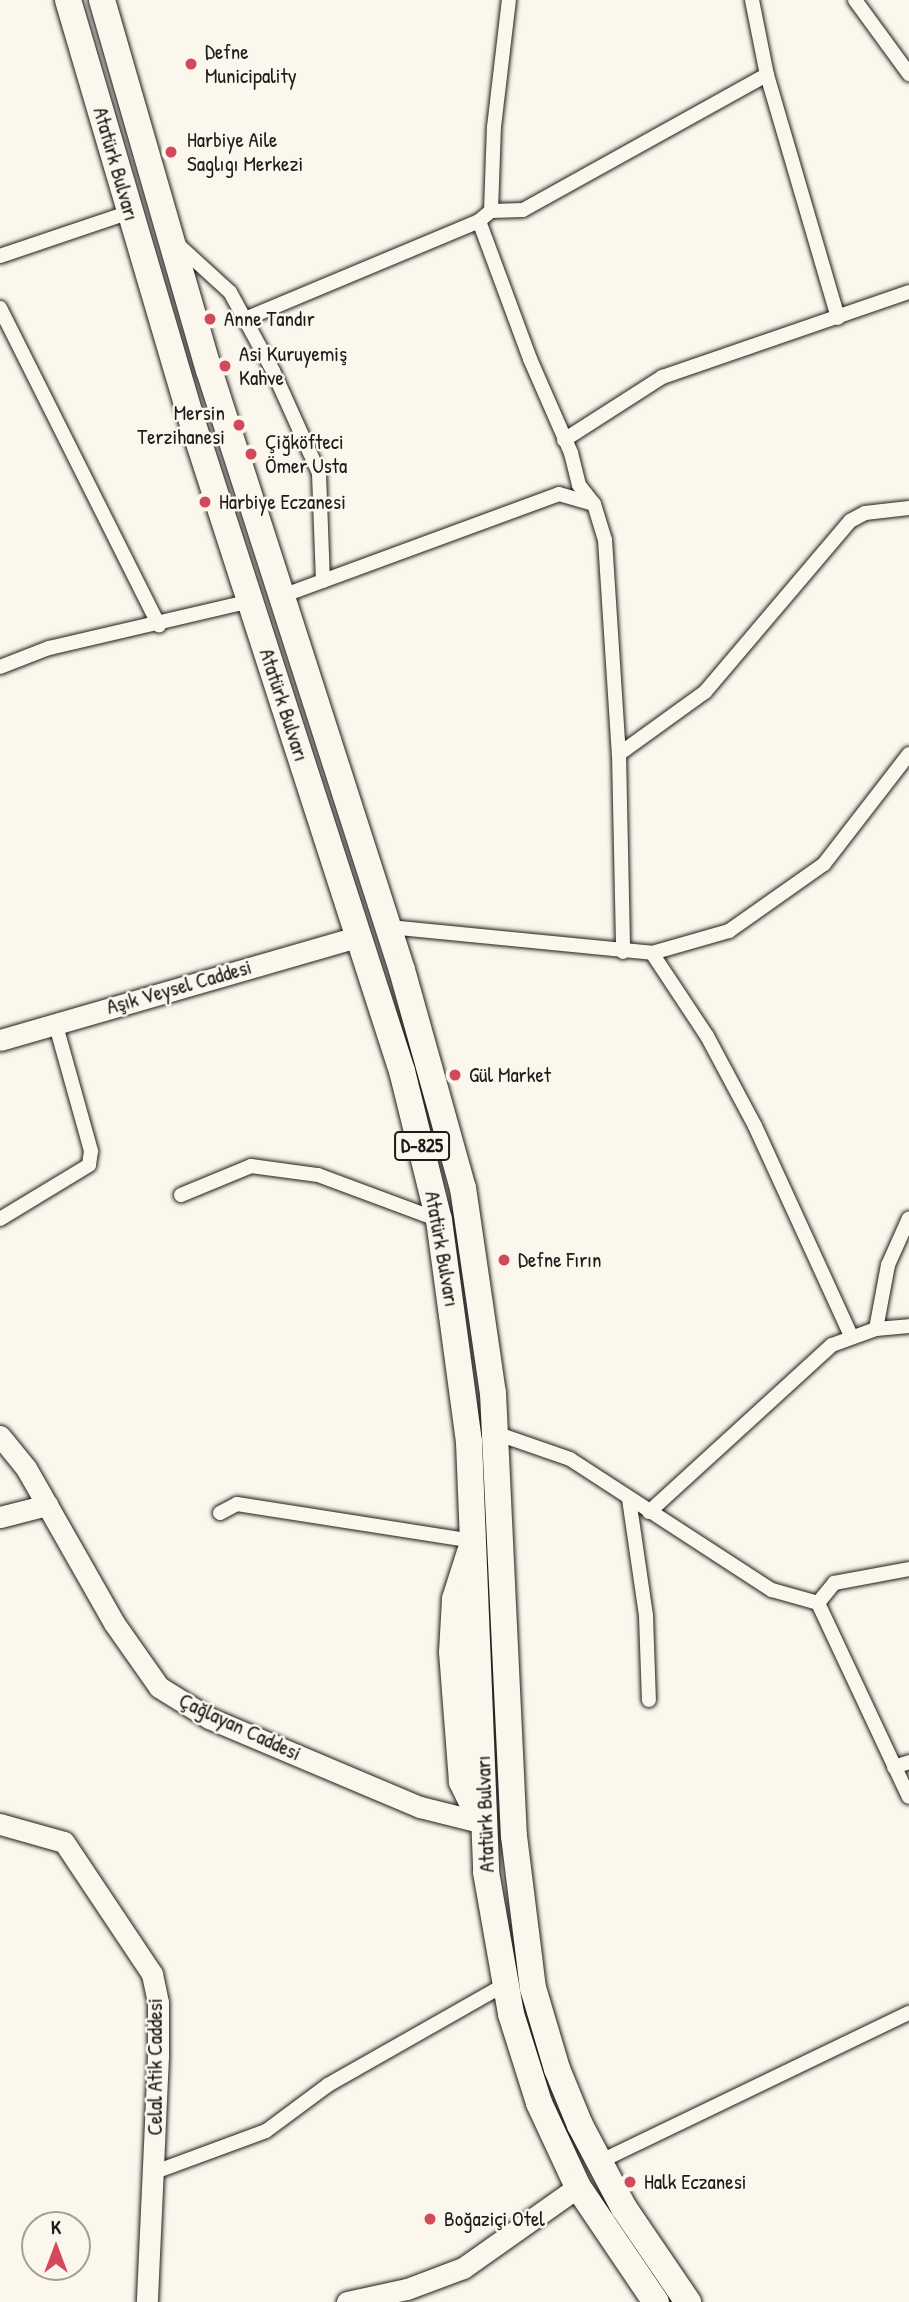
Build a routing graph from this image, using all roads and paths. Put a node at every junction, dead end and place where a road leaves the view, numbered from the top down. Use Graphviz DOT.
graph roads {
  1 [pos="68,0"];
  2 [pos="102,0"];
  3 [pos="509,0"];
  4 [pos="752,0"];
  5 [pos="855,0"];
  6 [pos="909,74"];
  7 [pos="767,75"];
  8 [pos="491,211"];
  9 [pos="130,212"];
  10 [pos="480,221"];
  11 [pos="169,237"];
  12 [pos="0,256"];
  13 [pos="909,292"];
  14 [pos="0,308"];
  15 [pos="245,318"];
  16 [pos="838,318"];
  17 [pos="564,440"];
  18 [pos="594,504"];
  19 [pos="909,508"];
  20 [pos="323,581"];
  21 [pos="282,596"];
  22 [pos="251,601"];
  23 [pos="159,625"];
  24 [pos="0,667"];
  25 [pos="619,754"];
  26 [pos="909,754"];
  27 [pos="389,927"];
  28 [pos="358,937"];
  29 [pos="623,952"];
  30 [pos="652,953"];
  31 [pos="55,1022"];
  32 [pos="0,1040"];
  33 [pos="462,1184"];
  34 [pos="432,1191"];
  35 [pos="181,1195"];
  36 [pos="909,1218"];
  37 [pos="0,1219"];
  38 [pos="439,1220"];
  39 [pos="909,1326"];
  40 [pos="876,1329"];
  41 [pos="851,1336"];
  42 [pos="495,1433"];
  43 [pos="0,1436"];
  44 [pos="629,1499"];
  45 [pos="47,1505"];
  46 [pos="220,1513"];
  47 [pos="649,1513"];
  48 [pos="0,1517"];
  49 [pos="474,1541"];
  50 [pos="909,1569"];
  51 [pos="818,1603"];
  52 [pos="649,1700"];
  53 [pos="909,1762"];
  54 [pos="894,1767"];
  55 [pos="909,1797"];
  56 [pos="484,1823"];
  57 [pos="0,1824"];
  58 [pos="504,1985"];
  59 [pos="909,2013"];
  60 [pos="599,2162"];
  61 [pos="155,2172"];
  62 [pos="578,2187"];
  63 [pos="147,2302"];
  64 [pos="347,2302"];
  65 [pos="656,2302"];
  66 [pos="688,2302"];
  1 -- 9 [label="highway, Atatürk Bulvarı / D-825"];
  2 -- 11 [label="highway, Atatürk Bulvarı / D-825"];
  3 -- 8 [label="street"];
  4 -- 7 [label="street"];
  5 -- 6 [label="street"];
  7 -- 8 [label="street"];
  7 -- 16 [label="street"];
  8 -- 10 [label="street"];
  9 -- 12 [label="street"];
  9 -- 22 [label="highway, Atatürk Bulvarı / D-825"];
  10 -- 15 [label="street"];
  10 -- 17 [label="street"];
  11 -- 15 [label="street"];
  11 -- 21 [label="highway, Atatürk Bulvarı / D-825"];
  13 -- 16 [label="street"];
  14 -- 23 [label="street"];
  15 -- 20 [label="street"];
  16 -- 17 [label="street"];
  17 -- 18 [label="street"];
  18 -- 20 [label="street"];
  18 -- 25 [label="street"];
  19 -- 25 [label="street"];
  20 -- 21 [label="street"];
  21 -- 22 [label="highway"];
  21 -- 27 [label="highway, Atatürk Bulvarı / D-825"];
  22 -- 23 [label="street"];
  22 -- 28 [label="highway, Atatürk Bulvarı / D-825"];
  23 -- 24 [label="street"];
  25 -- 29 [label="street"];
  26 -- 30 [label="street"];
  27 -- 29 [label="street"];
  27 -- 33 [label="highway, Atatürk Bulvarı / D-825"];
  28 -- 31 [label="street, Aşık Veysel Caddesi"];
  28 -- 34 [label="highway, Atatürk Bulvarı / D-825"];
  29 -- 30 [label="street"];
  30 -- 41 [label="street"];
  31 -- 32 [label="street, Aşık Veysel Caddesi"];
  31 -- 37 [label="street"];
  33 -- 34 [label="highway"];
  33 -- 42 [label="highway, Atatürk Bulvarı / D-825"];
  34 -- 38 [label="highway, Atatürk Bulvarı / D-825"];
  35 -- 38 [label="street"];
  36 -- 40 [label="street"];
  38 -- 49 [label="highway, Atatürk Bulvarı / D-825"];
  39 -- 40 [label="street"];
  40 -- 41 [label="street"];
  41 -- 47 [label="street"];
  42 -- 44 [label="street"];
  42 -- 60 [label="highway, Atatürk Bulvarı / D-825"];
  43 -- 45 [label="street, Çağlayan Caddesi"];
  44 -- 47 [label="street"];
  44 -- 52 [label="street"];
  45 -- 48 [label="street"];
  45 -- 56 [label="street, Çağlayan Caddesi"];
  46 -- 49 [label="street"];
  47 -- 51 [label="street"];
  49 -- 56 [label="highway, Atatürk Bulvarı / D-825"];
  50 -- 51 [label="street"];
  51 -- 54 [label="street"];
  53 -- 54 [label="street"];
  54 -- 55 [label="street"];
  56 -- 58 [label="highway, Atatürk Bulvarı / D-825"];
  57 -- 61 [label="street, Celal Atik Caddesi"];
  58 -- 61 [label="street"];
  58 -- 62 [label="highway, Atatürk Bulvarı / D-825"];
  59 -- 60 [label="street"];
  60 -- 62 [label="highway"];
  60 -- 66 [label="highway, Atatürk Bulvarı / D-825"];
  61 -- 63 [label="street, Celal Atik Caddesi"];
  62 -- 64 [label="street"];
  62 -- 65 [label="highway, Atatürk Bulvarı / D-825"];
}
